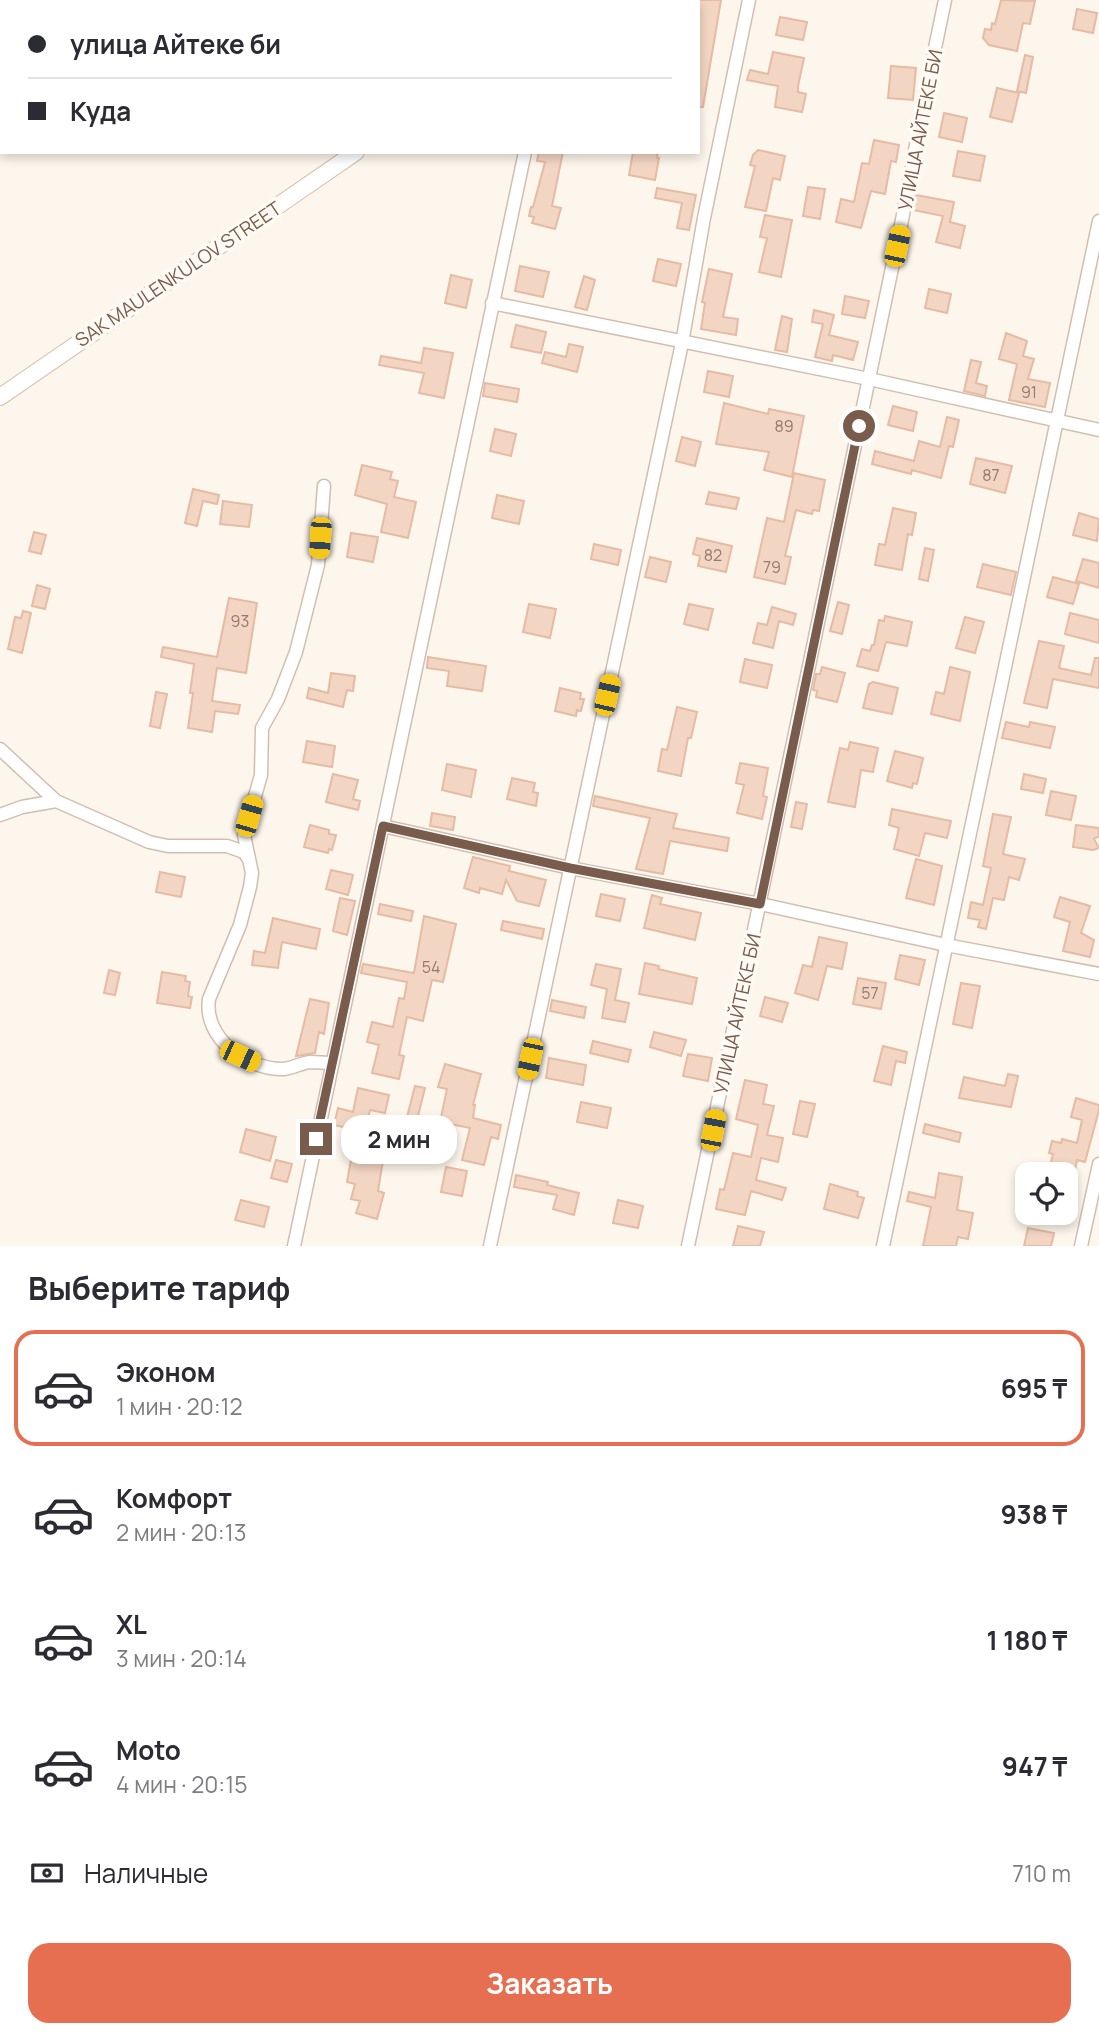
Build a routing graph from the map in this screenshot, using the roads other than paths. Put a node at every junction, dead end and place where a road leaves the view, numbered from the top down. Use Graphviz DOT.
graph roads {
  1 [pos="749,0"];
  2 [pos="945,0"];
  3 [pos="353,154"];
  4 [pos="525,154"];
  5 [pos="1099,221"];
  6 [pos="492,303"];
  7 [pos="682,343"];
  8 [pos="869,379"];
  9 [pos="0,397"];
  10 [pos="1056,421"];
  11 [pos="1099,430"];
  12 [pos="324,486"];
  13 [pos="0,749"];
  14 [pos="56,801"];
  15 [pos="0,815"];
  16 [pos="383,826"];
  17 [pos="244,835"];
  18 [pos="227,846"];
  19 [pos="248,859"];
  20 [pos="570,868"];
  21 [pos="760,904"];
  22 [pos="946,945"];
  23 [pos="1099,974"];
  24 [pos="332,1063"];
  25 [pos="1099,1164"];
  26 [pos="294,1246"];
  27 [pos="490,1246"];
  28 [pos="688,1246"];
  29 [pos="883,1246"];
  30 [pos="1081,1246"];
  1 -- 7 [label="street"];
  2 -- 8 [label="street, УЛИЦА АЙТЕКЕ БИ"];
  3 -- 9 [label="main road, SAK MAULENKULOV STREET"];
  4 -- 6 [label="street"];
  5 -- 10 [label="street"];
  6 -- 7 [label="street"];
  6 -- 16 [label="street"];
  7 -- 8 [label="street"];
  7 -- 20 [label="street"];
  8 -- 10 [label="street"];
  8 -- 21 [label="street, УЛИЦА АЙТЕКЕ БИ"];
  10 -- 11 [label="street"];
  10 -- 22 [label="street"];
  12 -- 17 [label="street"];
  13 -- 14 [label="street"];
  14 -- 15 [label="street"];
  14 -- 18 [label="street"];
  16 -- 20 [label="street"];
  16 -- 24 [label="street"];
  17 -- 18 [label="street"];
  17 -- 19 [label="street"];
  18 -- 19 [label="street"];
  19 -- 24 [label="street"];
  20 -- 21 [label="street"];
  20 -- 27 [label="street"];
  21 -- 22 [label="street"];
  21 -- 28 [label="street, УЛИЦА АЙТЕКЕ БИ"];
  22 -- 23 [label="street"];
  22 -- 29 [label="street"];
  24 -- 26 [label="street"];
  25 -- 30 [label="street"];
}
